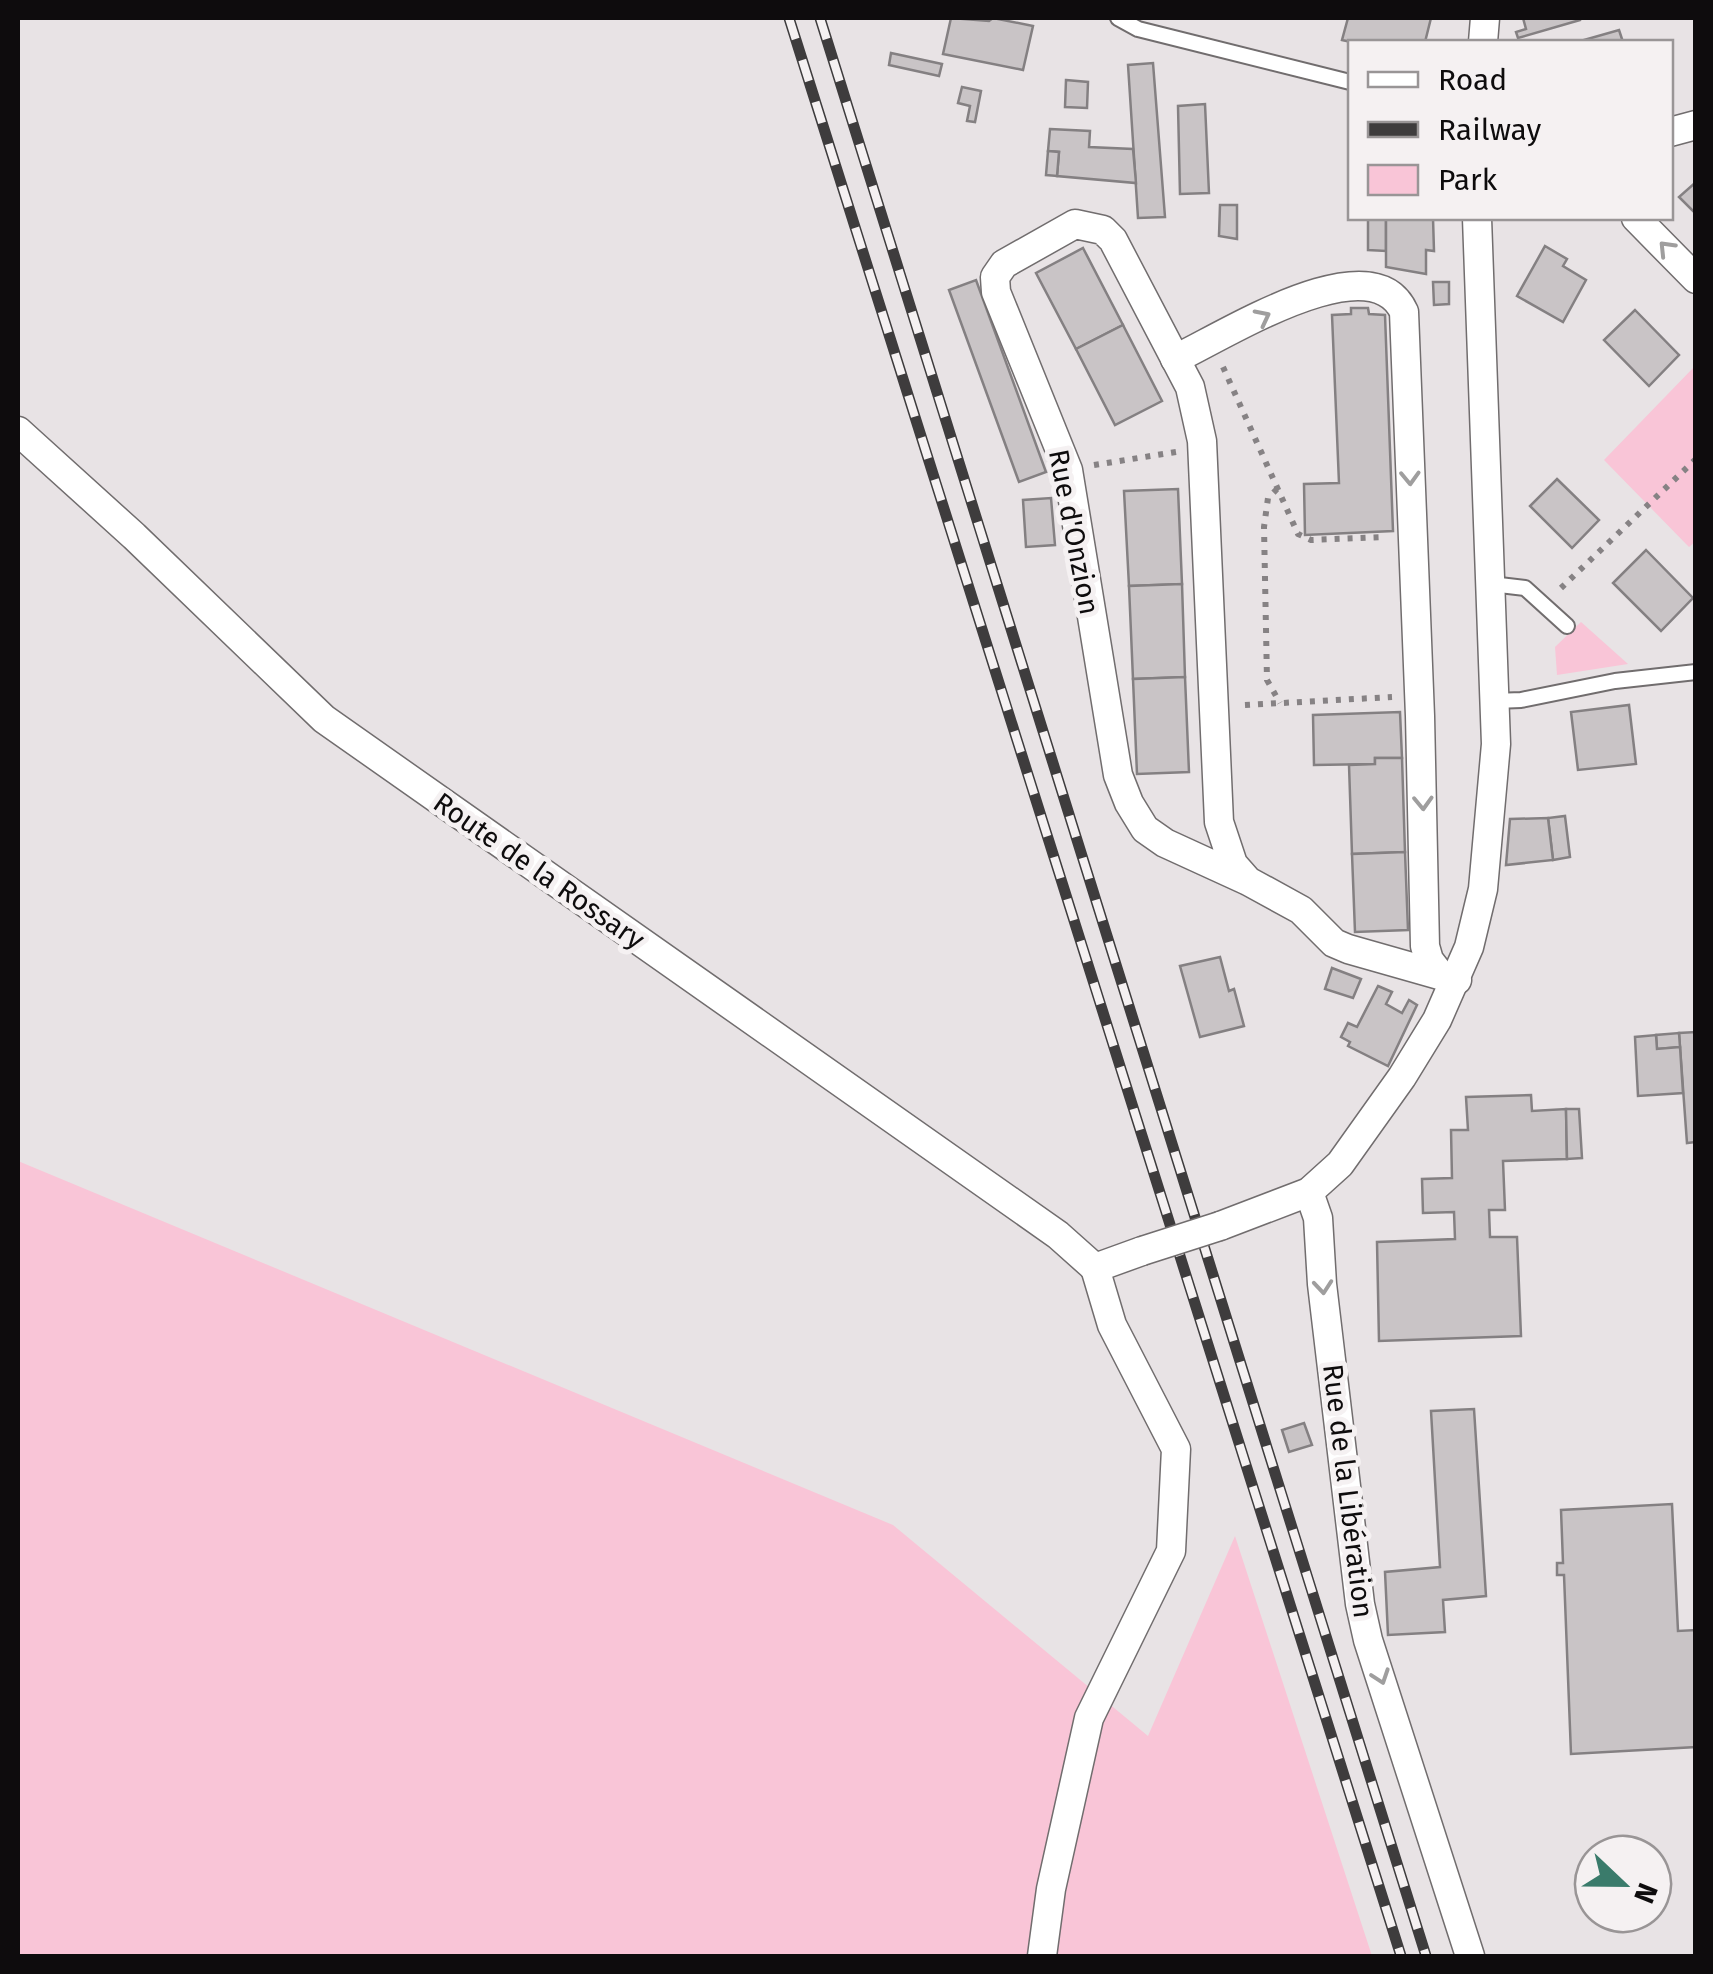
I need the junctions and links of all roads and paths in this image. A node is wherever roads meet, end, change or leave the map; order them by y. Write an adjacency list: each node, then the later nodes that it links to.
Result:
1 (1118, 18): 2 (lane)
2 (1348, 81)
3 (1477, 220): 14 (street)
4 (1638, 220): 5 (street, one-way to 4)
5 (1696, 279)
6 (1212, 343): 7 (street); 12 (path); 13 (street, one-way to 13)
7 (1175, 359): 9 (street, Rue d'Onzion); 11 (street, Rue d'Onzion)
8 (18, 430): 25 (street, Route de la Rossary)
9 (1202, 448): 11 (path); 21 (street, Rue d'Onzion)
10 (1696, 459): 15 (path)
11 (1068, 470): 22 (street, Rue d'Onzion)
12 (1278, 489): 13 (path); 20 (path)
13 (1412, 536): 18 (street)
14 (1491, 584): 15 (lane); 19 (street)
15 (1543, 605): 16 (lane)
16 (1567, 626)
17 (1696, 672): 19 (lane)
18 (1419, 695): 20 (path); 23 (street, one-way to 23)
19 (1495, 701): 23 (street)
20 (1280, 703): 21 (path)
21 (1214, 707): 22 (street, Rue d'Onzion)
22 (1248, 881): 23 (street, Rue d'Onzion)
23 (1448, 976): 24 (street)
24 (1308, 1192): 25 (street, bridge); 27 (street, Rue de la Libération, one-way to 27)
25 (1095, 1268): 26 (street)
26 (1042, 1956)
27 (1470, 1956)

